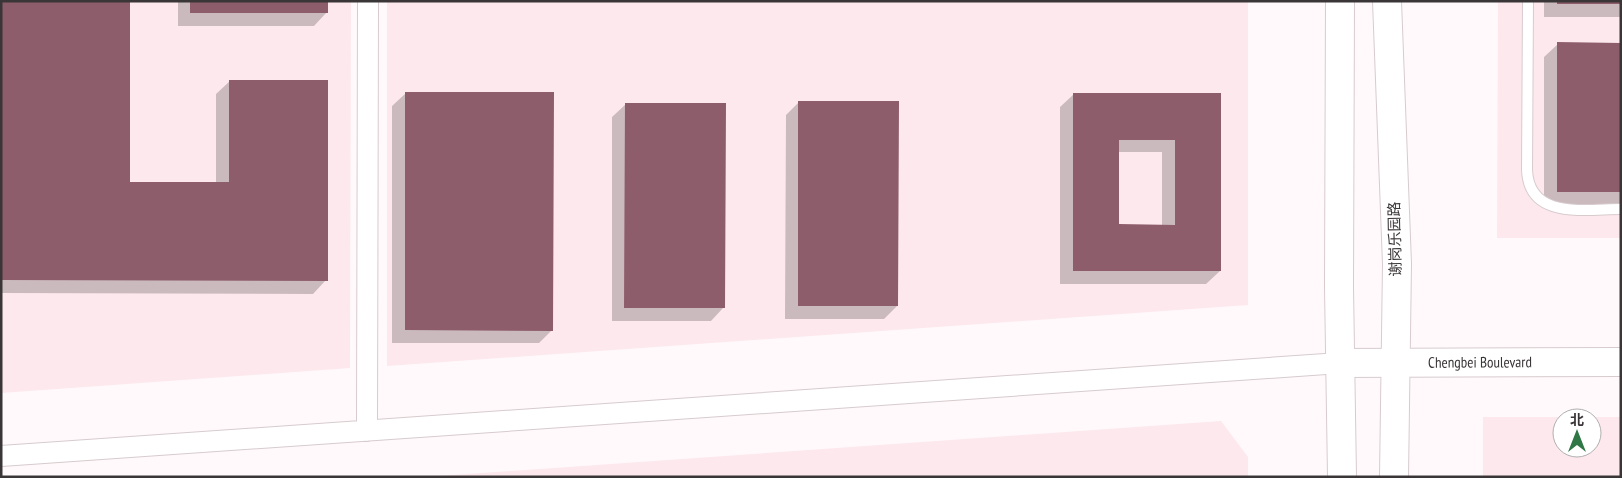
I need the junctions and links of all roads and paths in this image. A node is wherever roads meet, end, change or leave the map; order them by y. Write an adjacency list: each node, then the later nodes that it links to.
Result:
1 (368, 1): 9 (street)
2 (1340, 1): 7 (main road)
3 (1387, 1): 8 (main road, 谢岗乐园路)
4 (1528, 1): 5 (lane)
5 (1621, 209)
6 (1621, 362): 8 (main road, Chengbei Boulevard)
7 (1340, 363): 8 (main road, Chengbei Boulevard); 9 (street); 11 (main road)
8 (1394, 363): 12 (main road, 谢岗乐园路)
9 (368, 431): 10 (street)
10 (1, 456)
11 (1342, 477)
12 (1394, 477)

